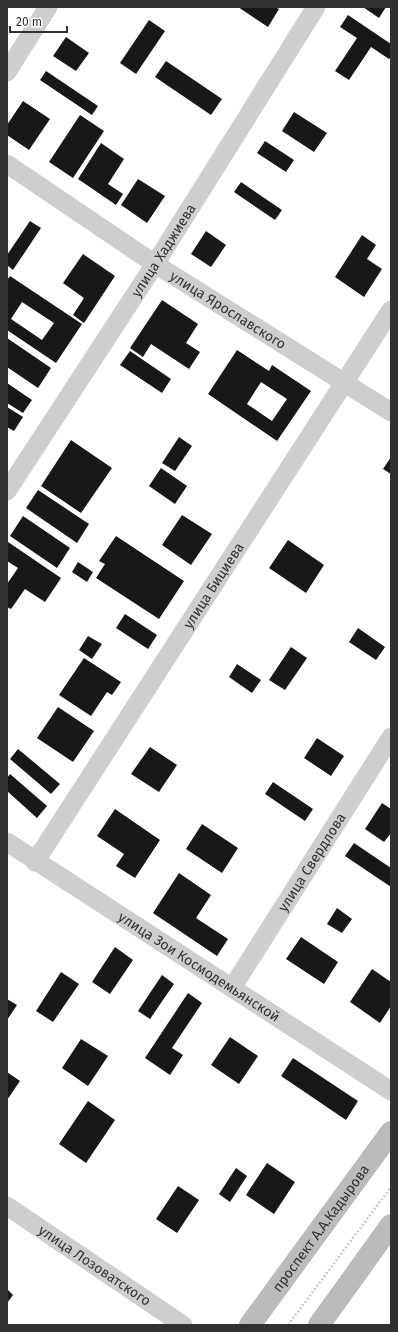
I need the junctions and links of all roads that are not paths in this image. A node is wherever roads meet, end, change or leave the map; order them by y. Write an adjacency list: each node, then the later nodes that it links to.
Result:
1 (48, 7): 3 (street)
2 (316, 7): 5 (street, улица Хаджиева)
3 (7, 72)
4 (7, 164): 5 (street, улица Ярославского)
5 (155, 264): 7 (street, улица Ярославского); 9 (street, улица Хаджиева)
6 (391, 310): 7 (street, улица Бициева)
7 (344, 382): 8 (street, улица Ярославского); 12 (street, улица Бициева)
8 (391, 412)
9 (7, 491)
10 (391, 737): 13 (street, улица Свердлова)
11 (7, 842): 12 (street, улица Зои Космодемьянской)
12 (35, 862): 13 (street, улица Зои Космодемьянской)
13 (232, 988): 14 (street, улица Зои Космодемьянской)
14 (391, 1091)
15 (391, 1132): 19 (street, проспект А.А.Кадырова)
16 (7, 1206): 18 (street, улица Лозоватского)
17 (391, 1225): 20 (street)
18 (183, 1325)
19 (250, 1325)
20 (320, 1325)

